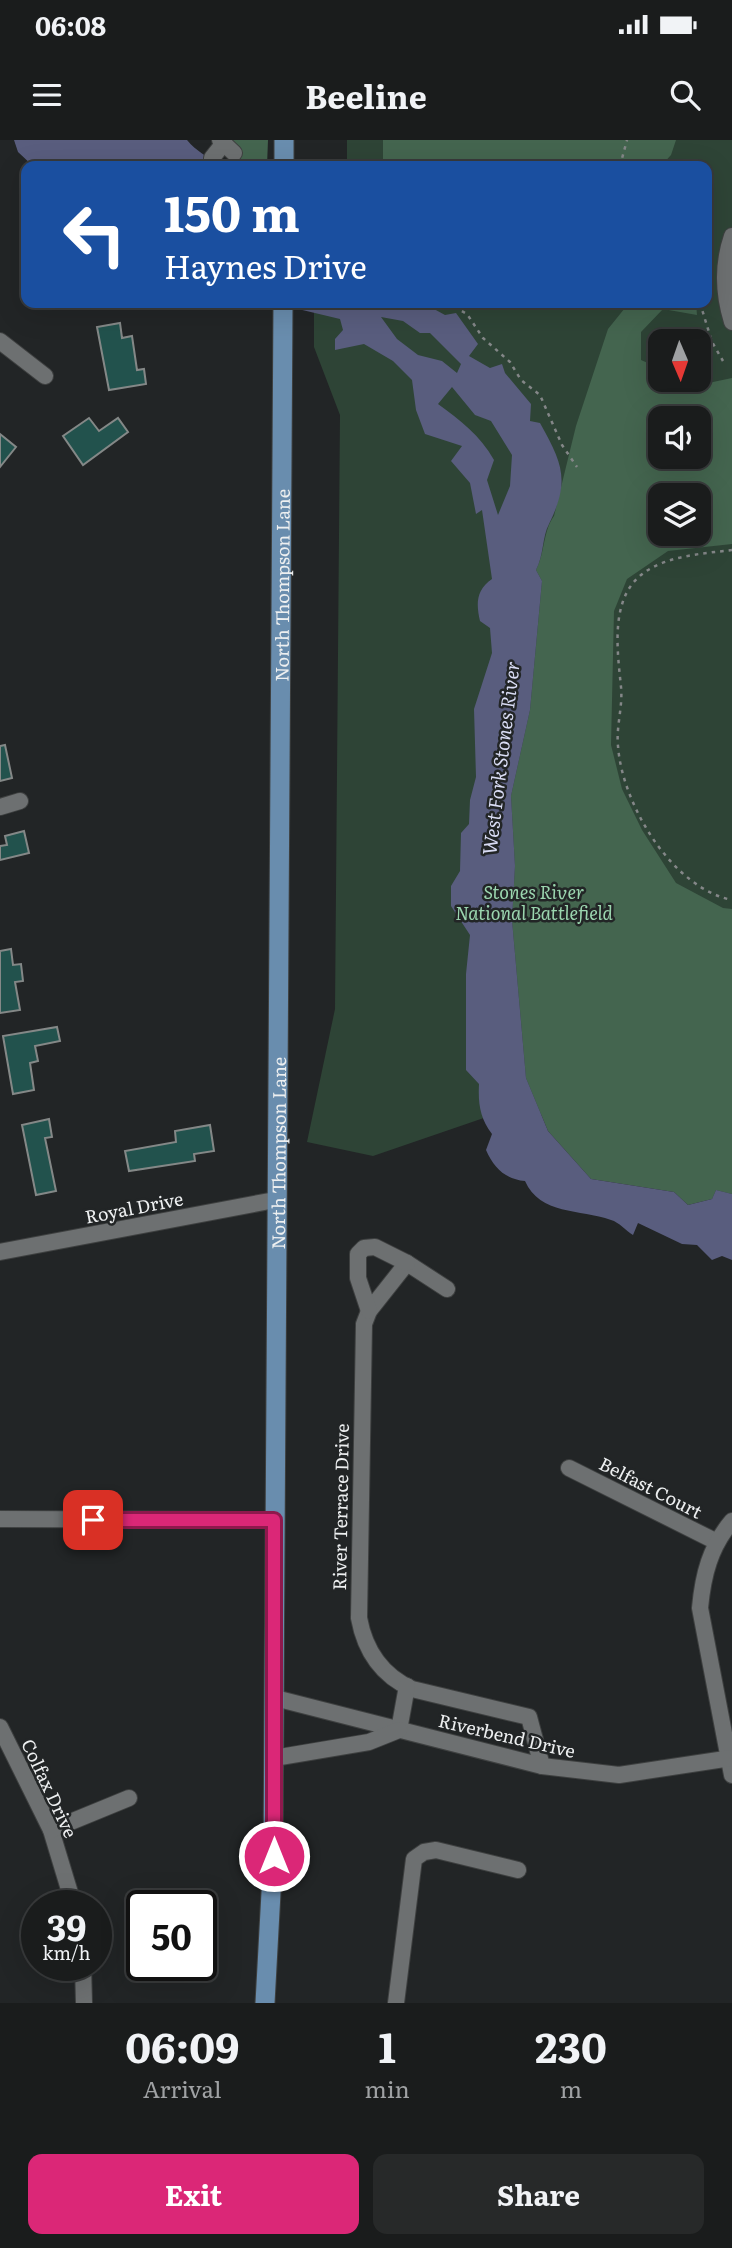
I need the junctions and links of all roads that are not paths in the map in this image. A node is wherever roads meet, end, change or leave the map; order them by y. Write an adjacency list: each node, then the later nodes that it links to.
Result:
1 (284, 140): 4 (main road)
2 (226, 146): 3 (street)
3 (212, 158)
4 (284, 161)
5 (732, 236): 7 (street)
6 (283, 308): 12 (main road, North Thompson Lane)
7 (732, 322)
8 (0, 341): 9 (street)
9 (45, 376)
10 (20, 801): 11 (street)
11 (0, 807)
12 (275, 1200): 13 (street, Royal Drive); 19 (main road, North Thompson Lane)
13 (0, 1252)
14 (407, 1263): 15 (street); 16 (street, River Terrace Drive); 16 (street)
15 (447, 1289)
16 (369, 1311): 22 (street, River Terrace Drive)
17 (569, 1468): 21 (street, Belfast Court)
18 (0, 1519): 19 (street)
19 (274, 1520): 23 (main road, North Thompson Lane)
20 (732, 1521): 21 (street)
21 (715, 1541): 27 (street)
22 (407, 1686): 25 (street); 28 (street, River Terrace Drive)
23 (275, 1698): 25 (street, Riverbend Drive); 26 (main road, North Thompson Lane)
24 (0, 1727): 30 (street, Colfax Drive)
25 (399, 1730): 26 (street); 28 (street, Riverbend Drive)
26 (274, 1758): 35 (main road, North Thompson Lane)
27 (730, 1764): 28 (street, Riverbend Drive)
28 (542, 1766)
29 (129, 1798): 30 (street)
30 (51, 1830): 32 (street, Colfax Drive)
31 (518, 1870): 36 (street)
32 (69, 1890)
33 (83, 1981): 34 (street)
34 (84, 2003)
35 (265, 2003)
36 (396, 2003)

